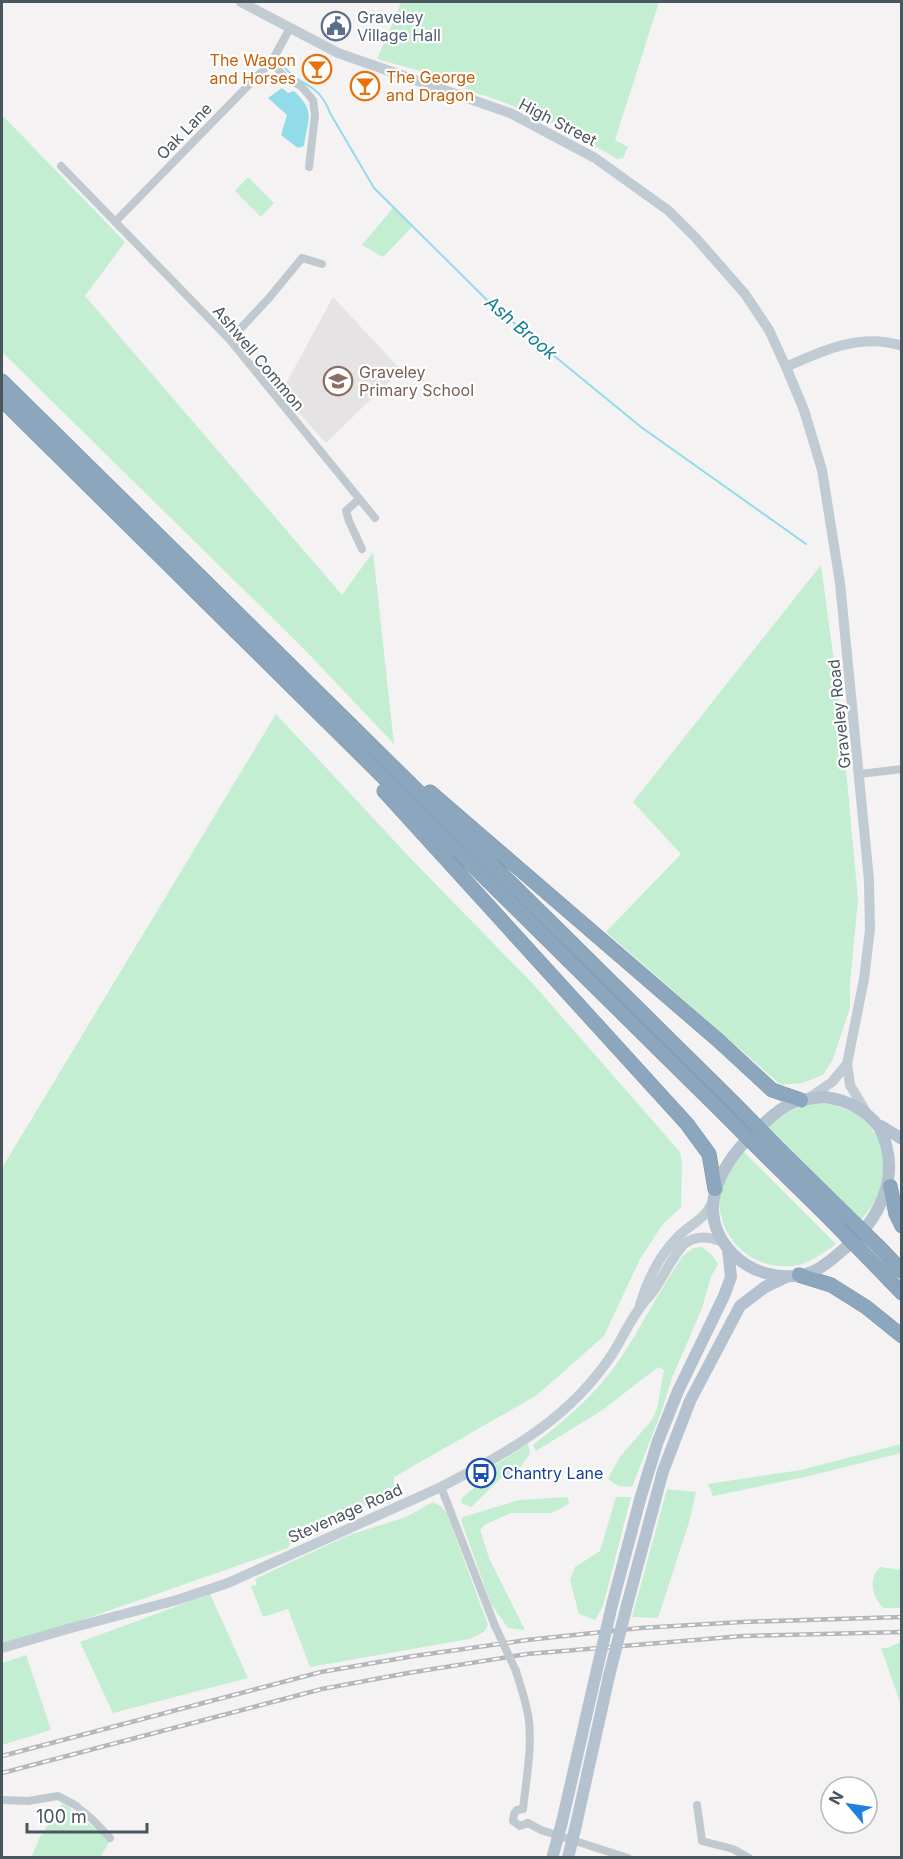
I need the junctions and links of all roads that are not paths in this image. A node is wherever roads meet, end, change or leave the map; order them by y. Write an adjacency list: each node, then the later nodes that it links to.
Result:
1 (247, 3): 2 (main road, High Street)
2 (290, 28): 3 (street, Oak Lane); 10 (main road, High Street)
3 (272, 61): 5 (street); 6 (street, Oak Lane)
4 (61, 166): 6 (street, Ashwell Common)
5 (309, 167)
6 (115, 222): 8 (street, Ashwell Common)
7 (322, 264): 8 (street)
8 (230, 340): 13 (street, Ashwell Common)
9 (902, 346): 10 (main road)
10 (786, 367): 19 (main road, Graveley Road)
11 (2, 381): 17 (highway)
12 (2, 400): 16 (highway)
13 (359, 499): 14 (street, Ashwell Common); 15 (street)
14 (375, 518)
15 (362, 549)
16 (340, 736): 22 (highway); 27 (highway)
17 (378, 752): 21 (highway); 22 (highway)
18 (902, 769): 19 (street)
19 (860, 774): 20 (main road, Graveley Road)
20 (847, 1064): 21 (main road); 23 (main road, Graveley Road)
21 (805, 1099): 23 (main road); 27 (main road)
22 (727, 1107): 28 (highway, bridge); 28 (highway, bridge)
23 (870, 1117): 24 (main road); 26 (main road)
24 (902, 1139)
25 (902, 1170): 26 (main road)
26 (891, 1184): 29 (highway); 32 (main road)
27 (713, 1196): 30 (main road); 34 (main road, Stevenage Road)
28 (834, 1213): 31 (highway, bridge); 33 (highway, bridge)
29 (902, 1226)
30 (726, 1245): 32 (main road); 34 (main road, Stevenage Road); 43 (main road, bridge)
31 (902, 1271)
32 (793, 1275): 35 (highway); 44 (main road, bridge)
33 (902, 1293)
34 (639, 1308): 36 (main road, Stevenage Road)
35 (902, 1336)
36 (441, 1487): 37 (main road, Stevenage Road); 40 (street, bridge)
37 (2, 1648)
38 (2, 1800): 42 (street)
39 (698, 1805): 46 (street)
40 (522, 1809): 41 (street); 41 (street)
41 (528, 1823): 45 (street)
42 (110, 1838)
43 (553, 1856)
44 (568, 1857)
45 (628, 1857)
46 (749, 1857)

